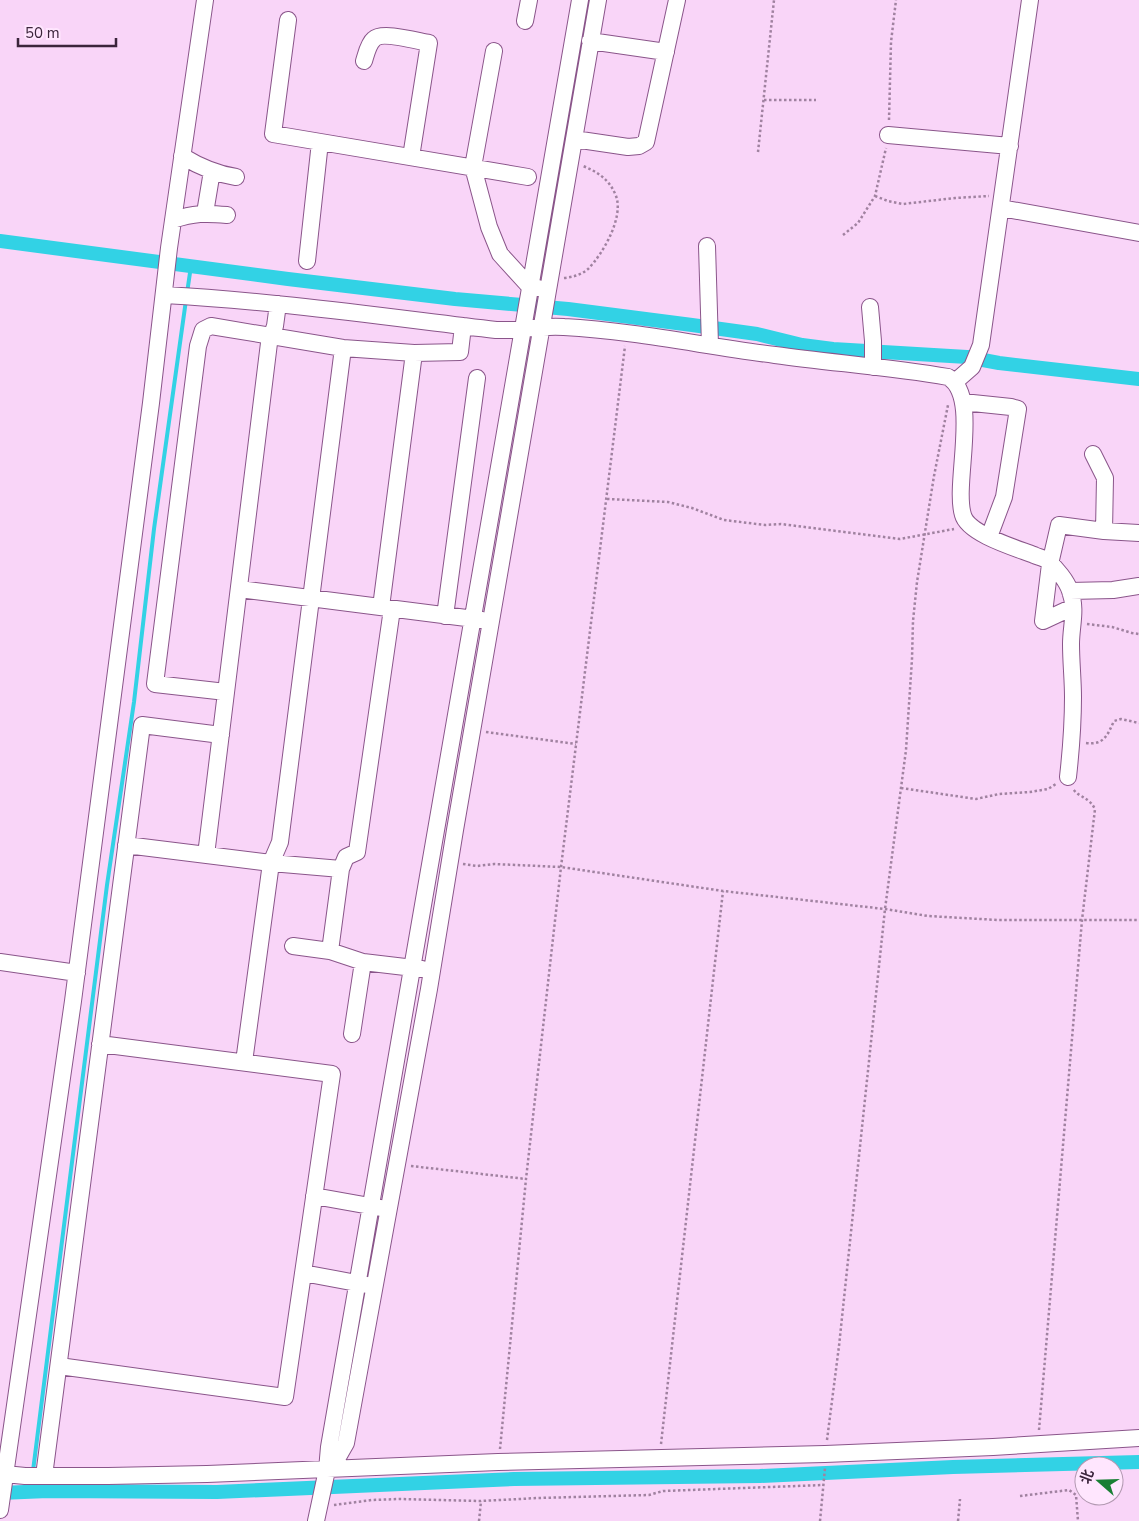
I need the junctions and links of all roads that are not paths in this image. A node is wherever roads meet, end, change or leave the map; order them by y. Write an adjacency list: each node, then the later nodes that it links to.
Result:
1 (205, 0): 17 (street)
2 (529, 0): 8 (street)
3 (580, 0): 31 (street)
4 (598, 0): 9 (street)
5 (677, 0): 11 (street)
6 (1030, 0): 16 (street)
7 (288, 20): 15 (street)
8 (526, 21)
9 (590, 41): 11 (street); 14 (street)
10 (494, 52): 19 (street)
11 (666, 52): 14 (street)
12 (364, 61): 18 (street)
13 (888, 135): 16 (street)
14 (574, 139): 30 (street)
15 (320, 142): 18 (street); 29 (street)
16 (1010, 146): 23 (street)
17 (182, 156): 20 (street); 26 (street)
18 (411, 157): 19 (street)
19 (473, 168): 22 (street); 31 (street)
20 (212, 171): 21 (street); 24 (street)
21 (236, 177)
22 (528, 177)
23 (1002, 202): 27 (street); 44 (street)
24 (205, 213): 25 (street); 26 (street)
25 (227, 215)
26 (173, 220): 32 (street)
27 (1139, 233)
28 (707, 246): 39 (street)
29 (307, 261)
30 (548, 288): 31 (street); 35 (street)
31 (529, 292): 37 (street)
32 (164, 295): 33 (street); 72 (street)
33 (278, 304): 36 (street); 38 (street)
34 (870, 307): 42 (street)
35 (542, 321): 37 (street); 39 (street); 58 (street)
36 (463, 326): 37 (street); 41 (street)
37 (522, 330): 57 (street)
38 (272, 335): 40 (street); 52 (street); 59 (street)
39 (709, 340): 42 (street)
40 (343, 348): 41 (street); 53 (street)
41 (414, 353): 54 (street)
42 (873, 363): 44 (street)
43 (477, 378): 56 (street)
44 (956, 381): 45 (street)
45 (962, 402): 49 (street); 49 (street)
46 (1093, 454): 47 (street)
47 (1104, 531): 48 (street); 50 (street)
48 (1139, 532)
49 (989, 536): 50 (street)
50 (1050, 564): 55 (street); 55 (street)
51 (1139, 586): 55 (street)
52 (239, 589): 53 (street); 59 (street)
53 (310, 598): 54 (street); 64 (street)
54 (386, 608): 56 (street); 65 (street)
55 (1073, 608): 61 (street)
56 (445, 616): 57 (street)
57 (473, 619): 58 (street); 70 (street)
58 (491, 622): 71 (street)
59 (226, 692): 60 (street)
60 (221, 735): 62 (street); 63 (street)
61 (1068, 777)
62 (126, 845): 63 (street); 74 (street)
63 (206, 855): 64 (street)
64 (271, 863): 65 (street); 75 (street)
65 (341, 869): 67 (street)
66 (293, 946): 67 (street)
67 (330, 950): 69 (street)
68 (0, 962): 72 (street)
69 (363, 962): 70 (street); 73 (street)
70 (412, 968): 71 (street); 77 (street)
71 (432, 971): 78 (street)
72 (76, 973): 86 (street)
73 (352, 1034)
74 (100, 1044): 75 (street); 82 (street)
75 (244, 1062): 76 (street)
76 (314, 1196): 77 (street); 79 (street)
77 (371, 1206): 78 (street); 80 (street)
78 (388, 1209): 81 (street)
79 (303, 1273): 80 (street); 82 (street)
80 (357, 1283): 81 (street); 84 (street)
81 (374, 1286): 84 (street)
82 (59, 1366): 85 (street)
83 (1139, 1438): 84 (street)
84 (327, 1470): 85 (street); 88 (street)
85 (36, 1476): 86 (street)
86 (5, 1478): 87 (street)
87 (0, 1509)
88 (318, 1514)

